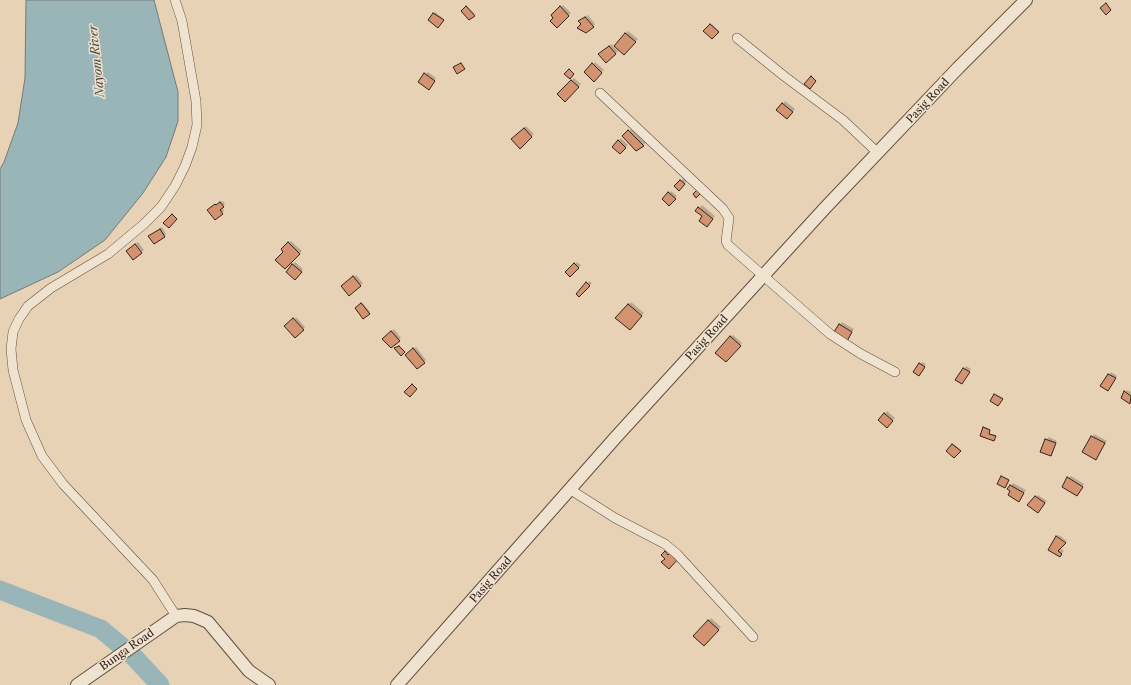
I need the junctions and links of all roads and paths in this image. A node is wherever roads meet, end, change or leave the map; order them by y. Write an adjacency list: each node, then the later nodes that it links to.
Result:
1 (175, 0): 9 (street)
2 (1026, 0): 5 (street, Pasig Road)
3 (738, 38): 5 (street)
4 (600, 92): 6 (street)
5 (878, 153): 6 (street, Pasig Road)
6 (763, 277): 7 (street); 8 (street, Pasig Road)
7 (895, 372)
8 (571, 490): 10 (street); 13 (street, Pasig Road)
9 (176, 616): 11 (street, Bunga Road); 12 (street)
10 (753, 637)
11 (77, 685)
12 (269, 685)
13 (397, 685)

